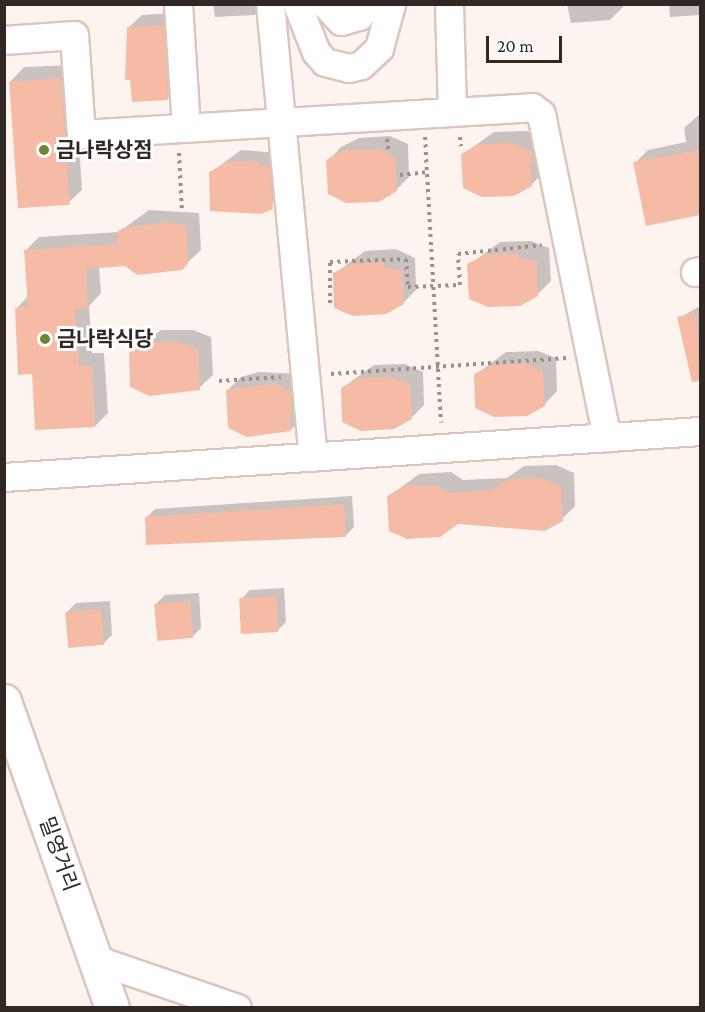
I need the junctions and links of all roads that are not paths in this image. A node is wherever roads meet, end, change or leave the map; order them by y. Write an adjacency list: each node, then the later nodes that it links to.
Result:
1 (178, 4): 11 (street)
2 (325, 4): 3 (street)
3 (365, 4)
4 (391, 4): 6 (street)
5 (449, 4): 9 (street)
6 (298, 5): 7 (street)
7 (270, 6): 10 (street)
8 (4, 40): 11 (street)
9 (452, 110): 10 (street); 13 (street)
10 (280, 122): 11 (street); 14 (street)
11 (182, 128)
12 (700, 431): 13 (street)
13 (607, 437): 14 (street)
14 (313, 457): 15 (street)
15 (4, 477)
16 (4, 701): 17 (main road, 밀영거리)
17 (97, 960): 18 (main road, 밀영거리); 19 (street)
18 (112, 1008)
19 (237, 1008)

